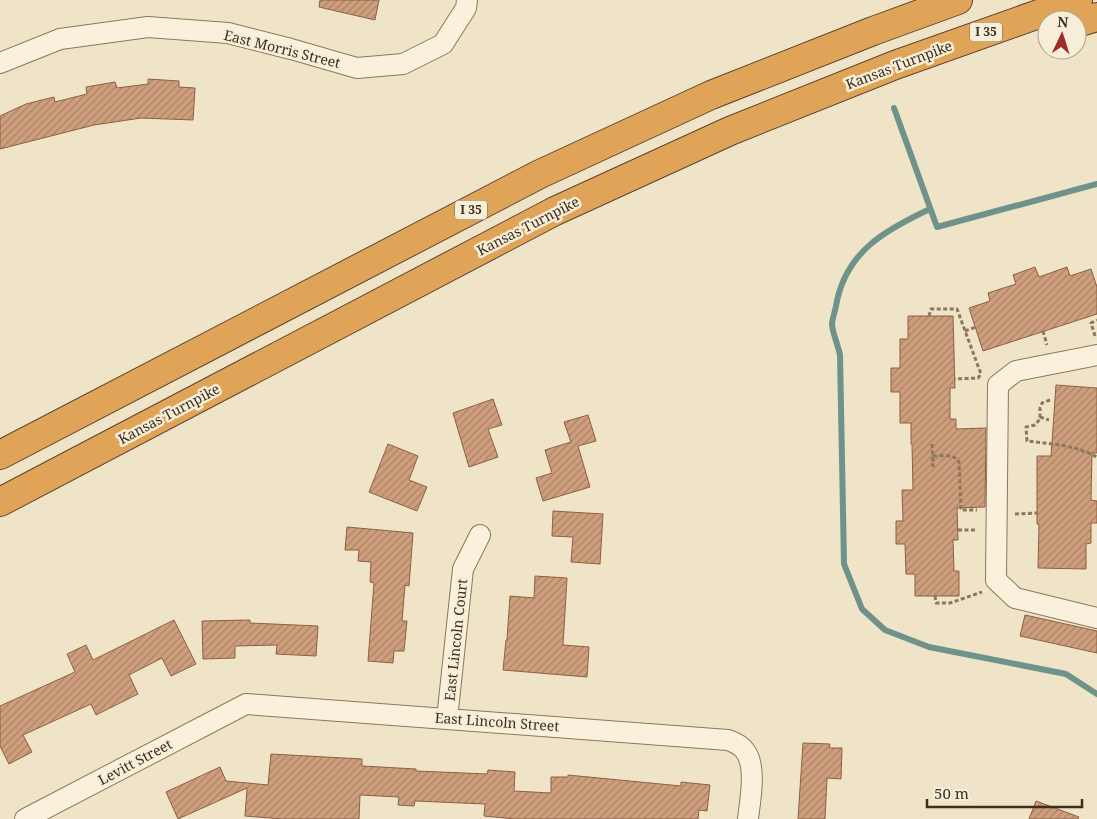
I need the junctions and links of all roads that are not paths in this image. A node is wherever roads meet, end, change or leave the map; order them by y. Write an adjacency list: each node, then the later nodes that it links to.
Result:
1 (467, 0): 5 (street, East Morris Street)
2 (958, 0): 8 (highway, I 35)
3 (1078, 0): 6 (highway, Kansas Turnpike / I 35)
4 (1037, 34): 6 (highway)
5 (0, 63)
6 (895, 65): 9 (highway, Kansas Turnpike / I 35)
7 (1097, 354): 11 (street)
8 (0, 455)
9 (0, 502)
10 (480, 535): 13 (street, East Lincoln Court)
11 (1097, 618)
12 (246, 704): 13 (street, East Lincoln Street); 14 (street, Levitt Street)
13 (447, 718): 15 (street, East Lincoln Street)
14 (25, 819)
15 (748, 819)

